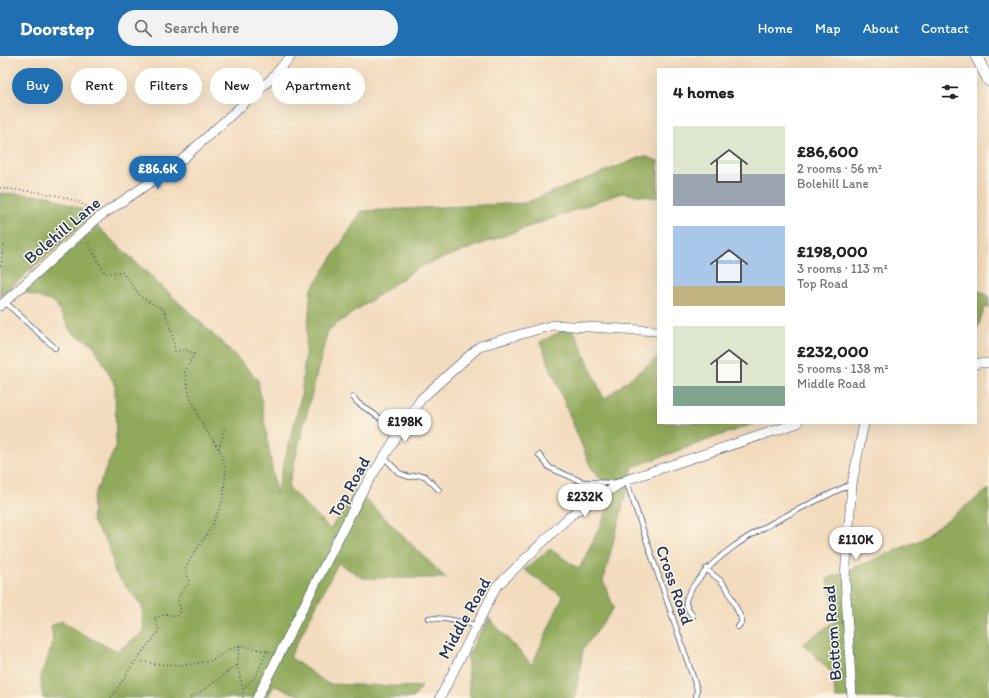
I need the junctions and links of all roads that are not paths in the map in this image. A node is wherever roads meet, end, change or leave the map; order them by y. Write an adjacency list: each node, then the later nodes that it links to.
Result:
1 (291, 56): 4 (street, Bolehill Lane)
2 (976, 56): 3 (street)
3 (989, 80)
4 (2, 304): 6 (lane)
5 (657, 331): 12 (street, Top Road)
6 (54, 348)
7 (989, 363): 8 (street)
8 (977, 364)
9 (353, 397): 12 (lane)
10 (795, 424): 15 (street, Middle Road)
11 (864, 424): 16 (street, Bottom Road)
12 (400, 432): 14 (street, Top Road)
13 (539, 455): 15 (lane)
14 (384, 457): 17 (lane); 23 (street, Top Road)
15 (626, 480): 21 (street, Middle Road); 25 (lane, Cross Road)
16 (852, 484): 18 (lane); 26 (street, Bottom Road)
17 (439, 490)
18 (706, 570): 19 (lane); 22 (lane)
19 (693, 616)
20 (429, 618): 21 (lane)
21 (476, 625): 24 (street, Middle Road)
22 (738, 628)
23 (257, 698)
24 (440, 698)
25 (696, 698)
26 (852, 698)

